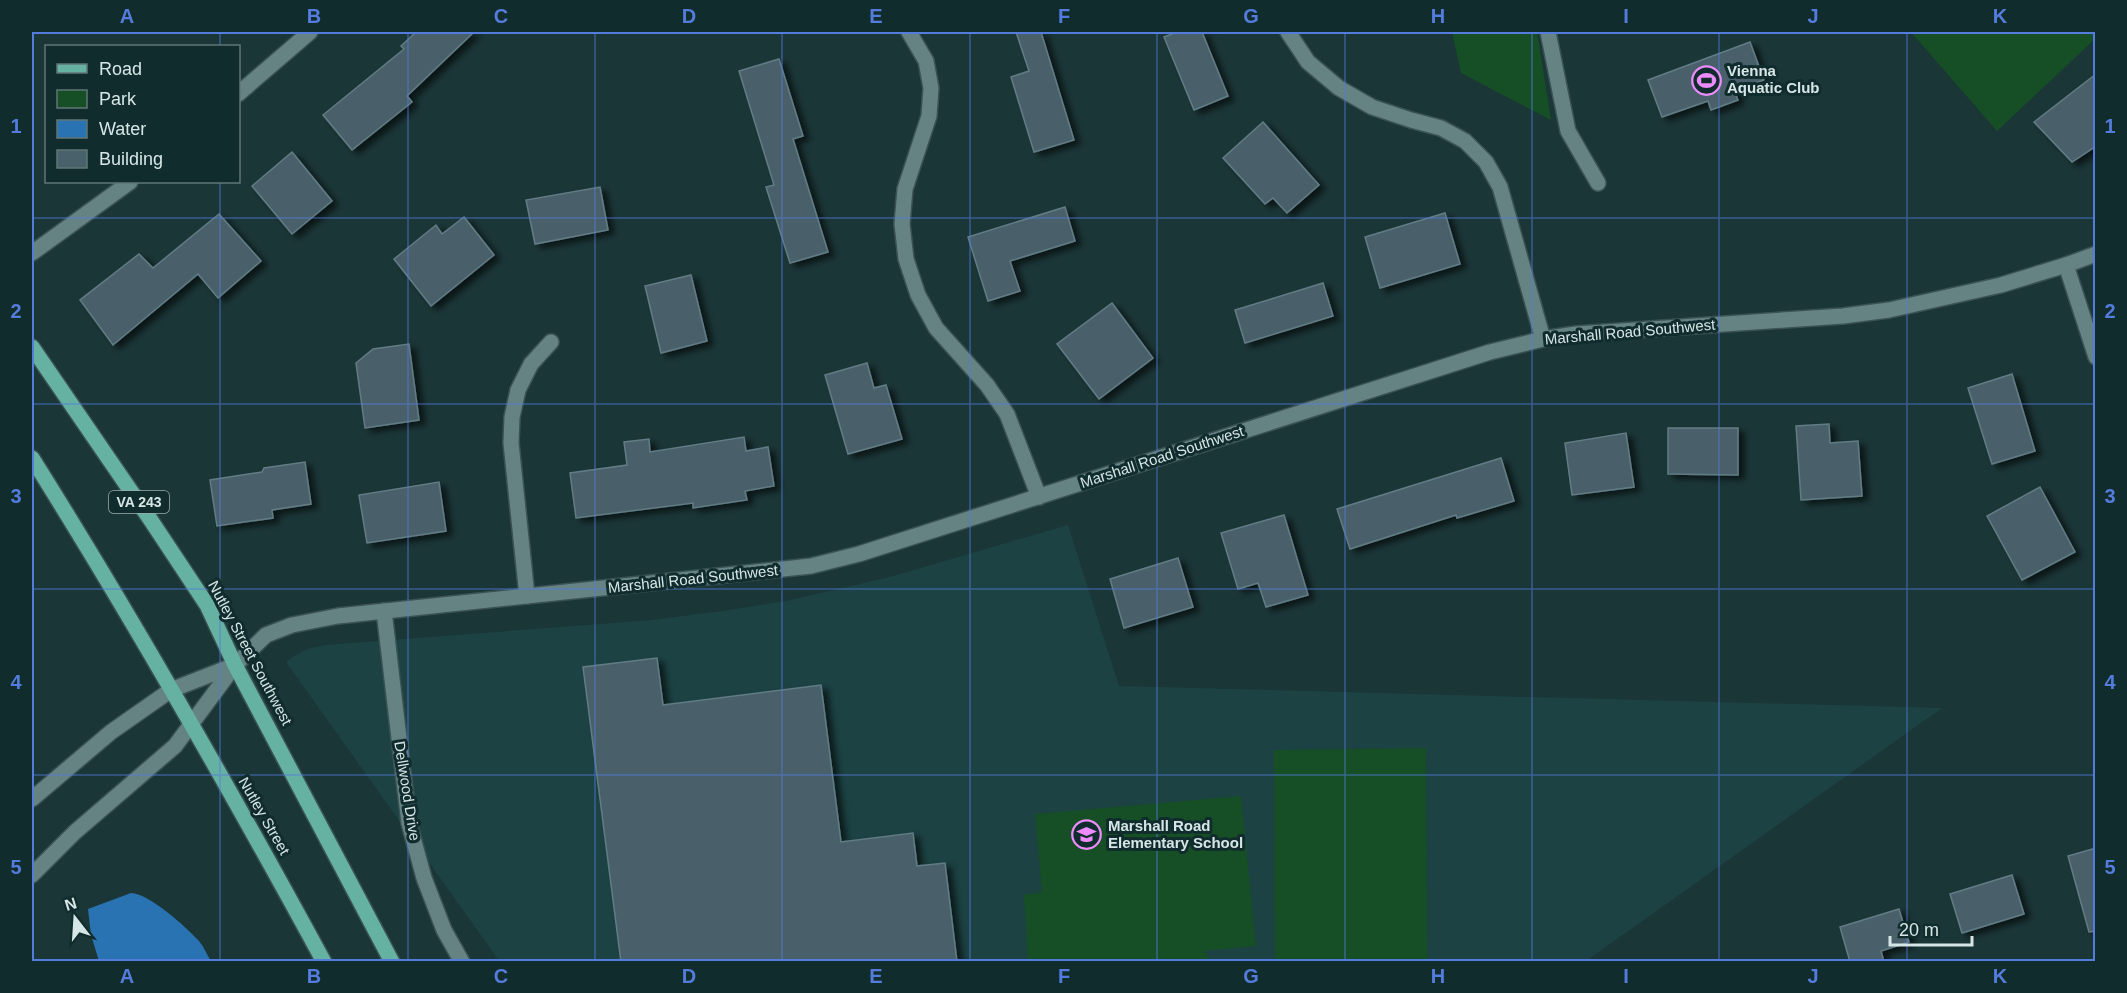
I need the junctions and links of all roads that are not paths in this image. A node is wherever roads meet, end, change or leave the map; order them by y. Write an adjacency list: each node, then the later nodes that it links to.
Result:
1 (310, 32): 5 (street)
2 (909, 32): 16 (street)
3 (1288, 32): 11 (street)
4 (1548, 32): 7 (street)
5 (240, 92)
6 (129, 183): 8 (street)
7 (1598, 183)
8 (32, 253)
9 (2096, 254): 10 (street, Marshall Road Southwest)
10 (2066, 266): 11 (street, Marshall Road Southwest); 14 (street)
11 (1543, 339): 16 (street, Marshall Road Southwest)
12 (550, 342): 17 (street)
13 (32, 347): 19 (main road, Nutley Street Southwest / VA 243)
14 (2096, 357)
15 (32, 458): 20 (main road)
16 (1039, 497): 17 (street, Marshall Road Southwest)
17 (527, 596): 18 (street, Marshall Road Southwest)
18 (384, 611): 19 (street, Marshall Road Southwest); 26 (street, Dellwood Drive)
19 (235, 665): 20 (street); 21 (street); 25 (main road, Nutley Street Southwest / VA 243)
20 (171, 690): 21 (main road, Nutley Street); 22 (street)
21 (192, 726): 23 (street); 24 (main road, Nutley Street)
22 (32, 799)
23 (32, 874)
24 (324, 962)
25 (392, 962)
26 (462, 962)

